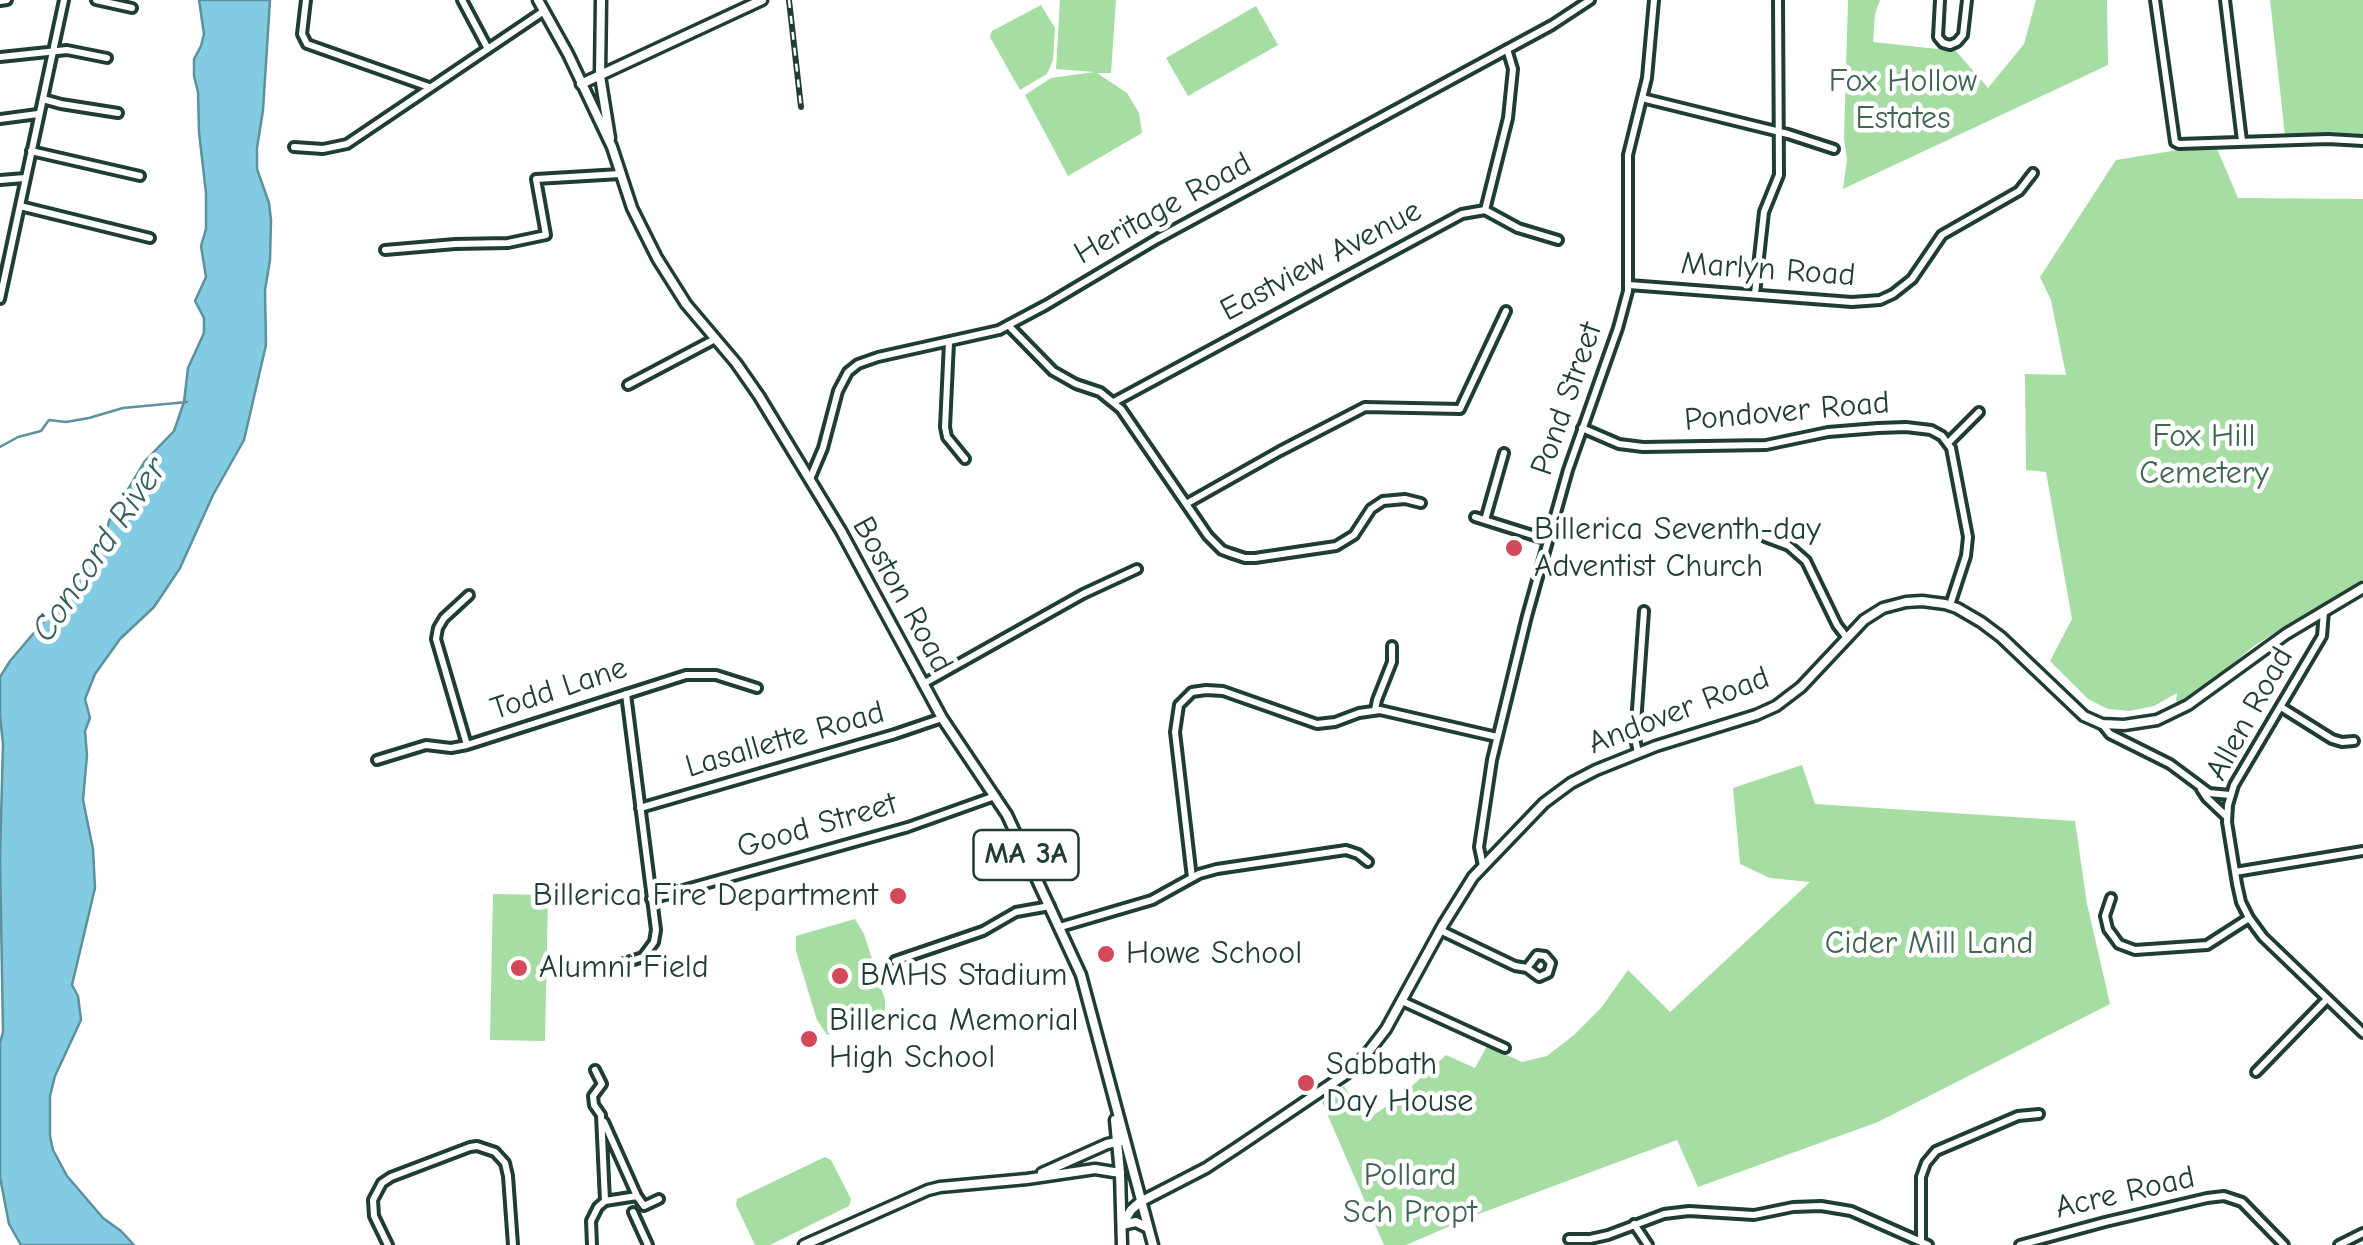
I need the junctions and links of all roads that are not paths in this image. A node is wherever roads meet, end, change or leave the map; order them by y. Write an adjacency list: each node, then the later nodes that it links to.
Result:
1 (64, 0): 19 (street)
2 (96, 0): 15 (street)
3 (306, 0): 26 (street)
4 (462, 0): 17 (street)
5 (538, 0): 16 (main road, Boston Road / MA 3A)
6 (601, 0): 20 (main road)
7 (762, 0): 23 (main road)
8 (1590, 0): 18 (street, Heritage Road)
9 (1654, 0): 28 (street, Pond Street)
10 (1778, 0): 32 (street)
11 (1940, 0): 12 (street)
12 (1967, 0)
13 (2156, 0): 33 (street)
14 (2225, 0): 33 (street)
15 (132, 8)
16 (544, 11): 17 (street); 25 (main road, Boston Road / MA 3A)
17 (488, 49): 26 (street)
18 (1508, 49): 45 (street); 55 (street, Heritage Road)
19 (53, 50): 21 (street); 22 (street); 27 (street)
20 (600, 56): 23 (main road); 24 (main road)
21 (0, 57)
22 (108, 58)
23 (620, 66): 24 (main road)
24 (600, 76): 25 (main road); 35 (main road)
25 (580, 84): 35 (main road, Boston Road / MA 3A)
26 (430, 88): 36 (street)
27 (43, 98): 29 (street); 30 (street)
28 (1642, 98): 32 (street); 51 (street, Pond Street)
29 (118, 113)
30 (39, 114): 31 (street); 38 (street)
31 (0, 119)
32 (1779, 132): 37 (street); 52 (street)
33 (2242, 141): 34 (street)
34 (2363, 141)
35 (612, 147): 40 (main road, Boston Road / MA 3A)
36 (294, 148)
37 (1834, 149)
38 (31, 151): 41 (street); 42 (street)
39 (2032, 173): 52 (street, Marlyn Road)
40 (620, 174): 50 (street); 56 (main road, Boston Road / MA 3A)
41 (140, 176)
42 (26, 178): 43 (street); 44 (street)
43 (0, 180)
44 (20, 206): 46 (street); 48 (street)
45 (1485, 210): 47 (street); 59 (street, Eastview Avenue)
46 (150, 238)
47 (1558, 240)
48 (12, 241): 49 (street); 53 (street)
49 (0, 242)
50 (384, 250)
51 (1628, 285): 52 (street, Marlyn Road); 61 (street, Pond Street)
52 (1754, 294)
53 (0, 299)
54 (1506, 311): 67 (street)
55 (1008, 325): 57 (street, Heritage Road); 59 (street)
56 (715, 339): 58 (street); 65 (main road, Boston Road / MA 3A)
57 (949, 342): 64 (street); 65 (street, Heritage Road)
58 (628, 385)
59 (1114, 402): 67 (street)
60 (1980, 412): 62 (street)
61 (1582, 428): 62 (street, Pondover Road); 71 (street, Pond Street)
62 (1948, 443): 75 (street)
63 (1504, 453): 69 (street)
64 (965, 459)
65 (810, 479): 80 (main road, Boston Road / MA 3A)
66 (1422, 503): 67 (street)
67 (1186, 504)
68 (1475, 517): 69 (street)
69 (1485, 520): 71 (street)
70 (1765, 536): 78 (street)
71 (1548, 540): 87 (street, Pond Street)
72 (1137, 569): 80 (street)
73 (2363, 588): 76 (main road)
74 (468, 595): 89 (street)
75 (1950, 606): 78 (main road, Andover Road); 86 (main road, Andover Road)
76 (2324, 610): 83 (street, Allen Road); 86 (main road)
77 (1644, 611): 90 (street)
78 (1846, 638): 90 (main road, Andover Road)
79 (1392, 646): 84 (street)
80 (922, 684): 85 (main road, Boston Road / MA 3A)
81 (757, 688): 82 (street, Todd Lane)
82 (626, 694): 89 (street, Todd Lane); 95 (street)
83 (2281, 707): 88 (street); 93 (street, Allen Road)
84 (1376, 710): 87 (street); 101 (street)
85 (942, 718): 94 (main road, Boston Road / MA 3A); 95 (street, Lasallette Road)
86 (2102, 724): 92 (street)
87 (1498, 737): 99 (street, Pond Street)
88 (2354, 742)
89 (467, 745): 91 (street, Todd Lane)
90 (1638, 753): 99 (main road, Andover Road)
91 (377, 760)
92 (2200, 788): 93 (street); 96 (street)
93 (2230, 795): 96 (street, Allen Road)
94 (996, 796): 103 (street, Good Street); 104 (main road, Boston Road / MA 3A)
95 (640, 808): 103 (street)
96 (2227, 817): 100 (street, Allen Road)
97 (2363, 851): 100 (street)
98 (1368, 862): 101 (street)
99 (1484, 866): 107 (main road, Andover Road)
100 (2235, 872): 105 (street, Allen Road)
101 (1192, 878): 106 (street)
102 (2110, 898): 105 (street)
103 (652, 899): 109 (street)
104 (1050, 906): 106 (main road, Boston Road / MA 3A); 108 (street)
105 (2249, 918): 111 (street, Allen Road)
106 (1060, 926): 119 (main road, Boston Road / MA 3A)
107 (1440, 930): 110 (street); 112 (main road, Andover Road)
108 (895, 961)
109 (618, 965)
110 (1527, 968)
111 (2327, 1000): 113 (street, Allen Road); 116 (street)
112 (1402, 1001): 114 (street); 127 (main road, Andover Road)
113 (2363, 1033)
114 (1505, 1048)
115 (595, 1070): 118 (street)
116 (2256, 1072)
117 (2039, 1114): 135 (street)
118 (601, 1115): 120 (street); 121 (street)
119 (1121, 1141): 122 (main road, MA 3A); 123 (main road); 127 (main road, Boston Road / MA 3A)
120 (619, 1156): 121 (street); 124 (street)
121 (603, 1159): 126 (street)
122 (1120, 1173): 123 (main road); 130 (main road, MA 3A)
123 (1027, 1178): 140 (main road)
124 (637, 1196): 125 (street); 126 (street)
125 (659, 1200)
126 (605, 1202): 138 (street)
127 (1140, 1202): 130 (main road); 131 (main road, Boston Road / MA 3A)
128 (633, 1212): 139 (street)
129 (1634, 1224): 133 (street); 134 (street); 143 (street)
130 (1122, 1226): 131 (main road); 141 (main road, MA 3A)
131 (1148, 1228): 142 (main road, Boston Road / MA 3A)
132 (2363, 1233): 147 (street)
133 (1904, 1234): 135 (street); 144 (street)
134 (1569, 1239)
135 (1924, 1243)
136 (388, 1245): 137 (street)
137 (513, 1245)
138 (592, 1245)
139 (648, 1245)
140 (804, 1245)
141 (1122, 1245)
142 (1154, 1245)
143 (1648, 1245)
144 (1898, 1245)
145 (2020, 1245): 146 (street, Acre Road)
146 (2284, 1245)
147 (2339, 1245)

